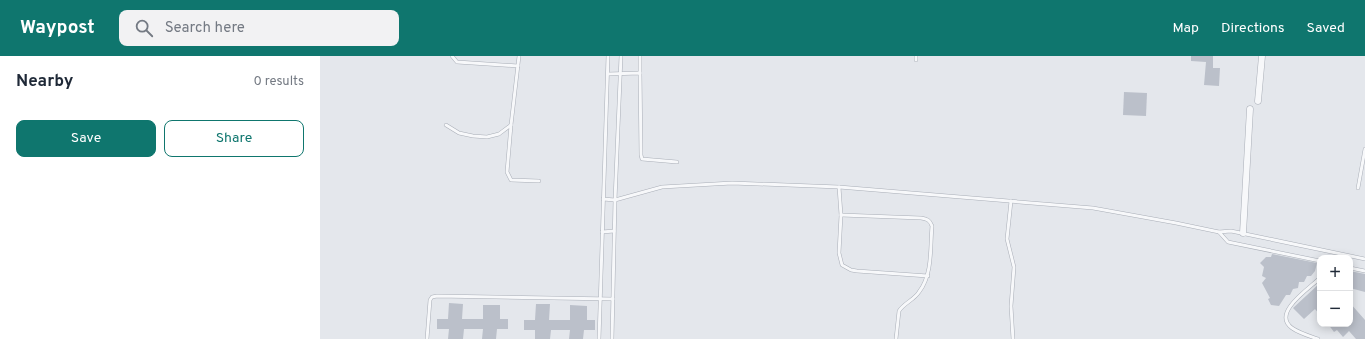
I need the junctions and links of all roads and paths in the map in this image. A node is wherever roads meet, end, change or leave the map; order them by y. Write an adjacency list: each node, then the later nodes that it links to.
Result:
1 (452, 56): 7 (lane)
2 (519, 56): 7 (lane)
3 (608, 56): 9 (lane)
4 (621, 56): 10 (lane)
5 (640, 56): 8 (lane)
6 (1262, 56): 11 (street)
7 (518, 66): 14 (lane)
8 (640, 73): 10 (lane); 16 (lane)
9 (608, 74): 10 (lane); 21 (lane)
10 (621, 74): 22 (lane)
11 (1258, 101)
12 (1250, 109): 28 (street)
13 (446, 125): 14 (lane)
14 (511, 125): 18 (lane)
15 (1365, 149): 17 (lane)
16 (677, 162)
17 (1364, 166): 20 (lane)
18 (539, 181)
19 (839, 187): 22 (lane); 23 (lane); 24 (lane)
20 (1358, 188)
21 (603, 199): 22 (lane); 26 (lane)
22 (615, 200): 25 (lane)
23 (1011, 201): 27 (lane); 42 (lane)
24 (841, 215): 34 (lane); 34 (lane)
25 (614, 231): 26 (lane); 37 (lane)
26 (602, 232): 36 (lane)
27 (1219, 232): 28 (lane); 31 (lane)
28 (1243, 233): 29 (lane)
29 (1340, 254): 30 (lane)
30 (1365, 259)
31 (1317, 260)
32 (1353, 269): 33 (lane)
33 (1365, 271)
34 (928, 276): 41 (lane)
35 (1317, 281): 43 (lane)
36 (600, 299): 37 (lane); 38 (lane); 39 (lane)
37 (613, 299): 40 (lane)
38 (427, 339)
39 (598, 339)
40 (612, 339)
41 (896, 339)
42 (1013, 339)
43 (1318, 339)

